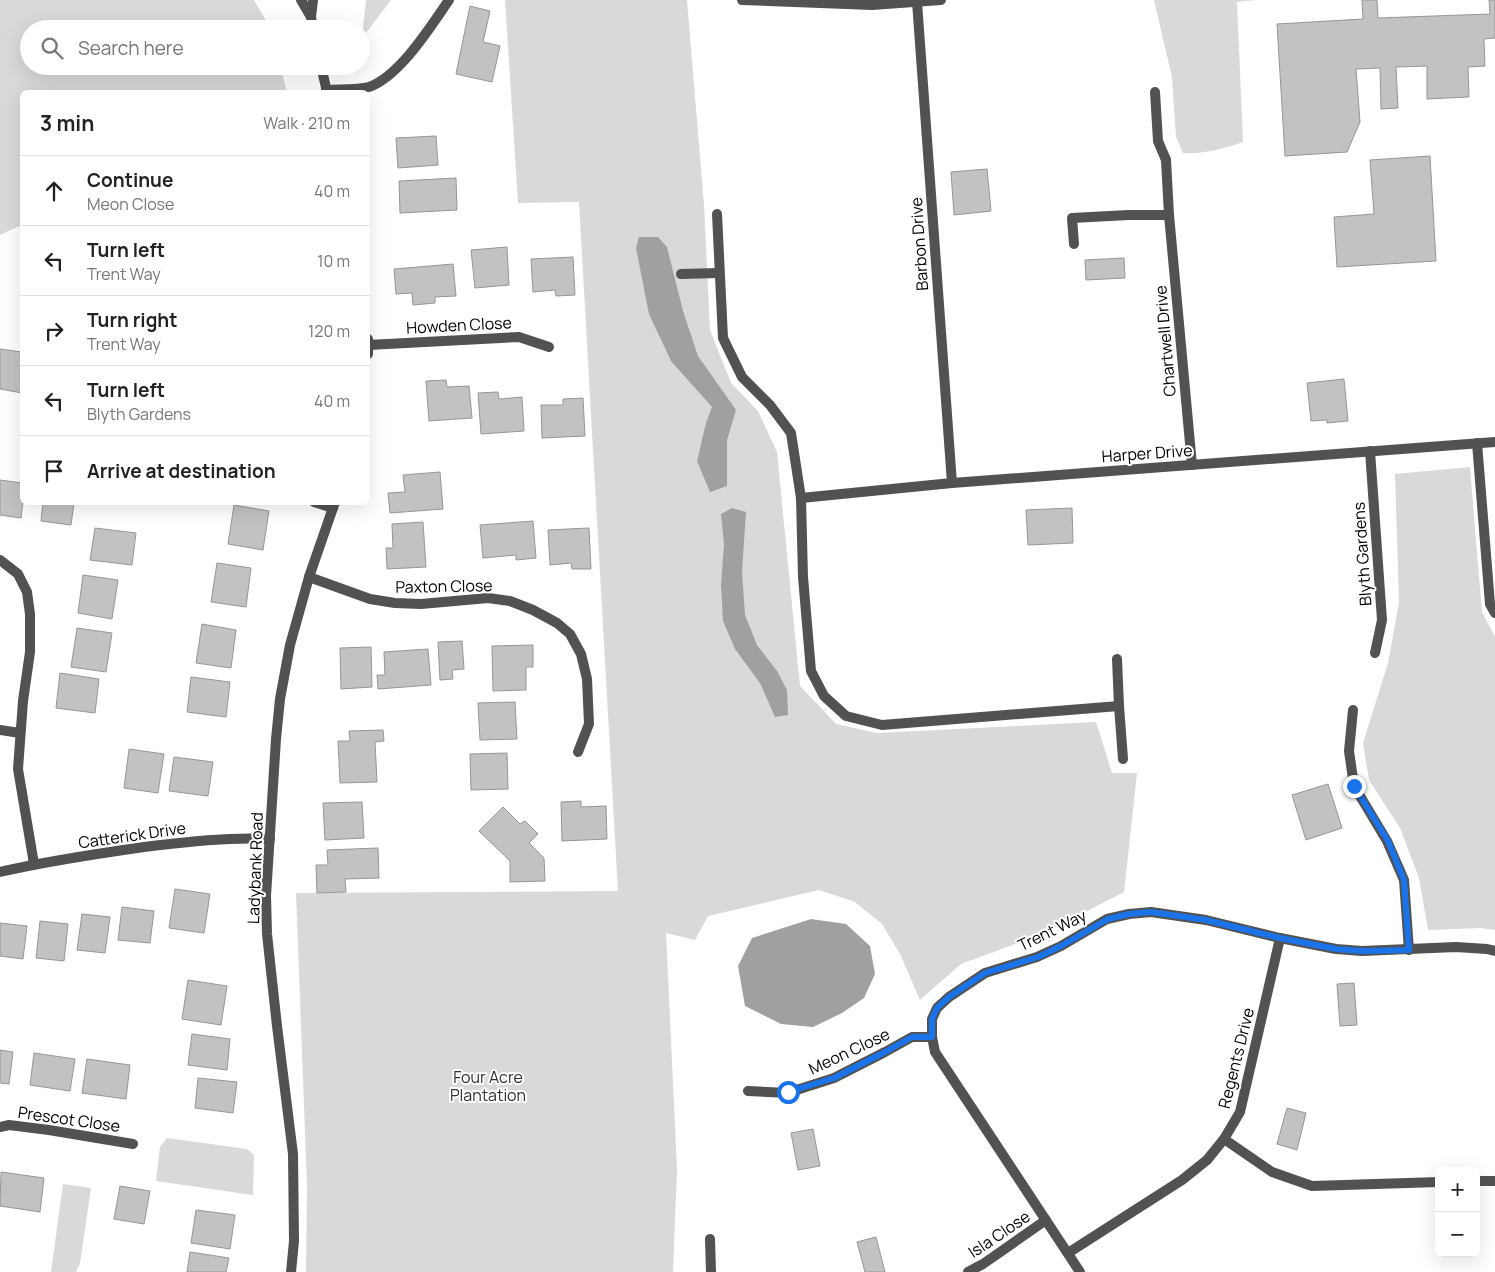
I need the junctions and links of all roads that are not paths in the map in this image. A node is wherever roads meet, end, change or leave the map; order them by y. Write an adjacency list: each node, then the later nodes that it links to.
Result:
1 (302, 0): 7 (street)
2 (313, 0): 7 (street)
3 (449, 0): 11 (street)
4 (742, 0): 6 (street)
5 (941, 0): 6 (street)
6 (917, 2): 24 (street, Barbon Drive)
7 (311, 17): 8 (street)
8 (312, 20)
9 (323, 75): 10 (street)
10 (326, 90)
11 (336, 90)
12 (1155, 92): 14 (street, Chartwell Drive)
13 (717, 214): 16 (street)
14 (1168, 215): 15 (street); 23 (street, Chartwell Drive)
15 (1074, 244)
16 (719, 273): 17 (street); 25 (street)
17 (681, 274)
18 (370, 345): 19 (street, Howden Close)
19 (549, 347)
20 (1495, 442): 21 (street, Harper Drive)
21 (1477, 443): 22 (street, Harper Drive); 29 (street)
22 (1370, 451): 23 (street, Harper Drive); 30 (street, Blyth Gardens)
23 (1192, 464): 24 (street, Harper Drive)
24 (952, 483): 25 (street, Harper Drive)
25 (801, 498): 32 (street)
26 (334, 505): 28 (street, Ladybank Road)
27 (0, 560): 35 (street)
28 (309, 577): 36 (street, Paxton Close); 38 (street, Ladybank Road)
29 (1495, 613)
30 (1374, 653)
31 (1117, 659): 32 (street)
32 (1119, 706): 37 (street)
33 (1353, 710): 42 (street)
34 (0, 730): 35 (street)
35 (20, 733): 39 (street)
36 (578, 752)
37 (1123, 760)
38 (270, 838): 39 (street, Catterick Drive); 55 (street, Ladybank Road)
39 (34, 864): 40 (street, Catterick Drive)
40 (0, 872)
41 (1280, 938): 42 (street, Trent Way); 44 (street, Trent Way); 47 (street, Regents Drive)
42 (1409, 950): 43 (street, Trent Way)
43 (1495, 951)
44 (932, 1037): 45 (street, Meon Close); 52 (street, Trent Way)
45 (748, 1091)
46 (0, 1127): 48 (street, Prescot Close)
47 (1224, 1140): 51 (street); 54 (street, Regents Drive)
48 (133, 1144)
49 (1480, 1181): 50 (street)
50 (1495, 1181)
51 (1435, 1182)
52 (1046, 1220): 54 (street, Trent Way); 57 (street, Isla Close)
53 (710, 1239): 56 (street)
54 (1068, 1253): 58 (street, Trent Way)
55 (291, 1272)
56 (711, 1272)
57 (968, 1272)
58 (1080, 1272)

